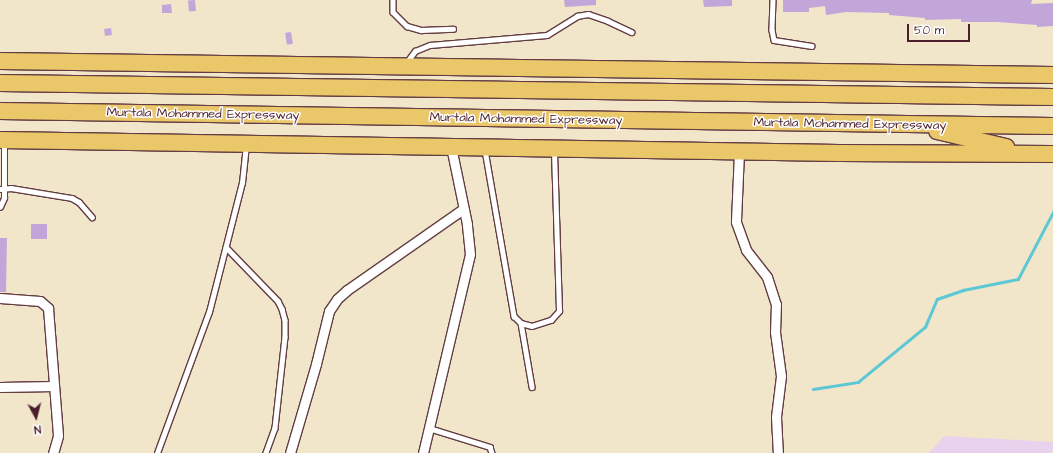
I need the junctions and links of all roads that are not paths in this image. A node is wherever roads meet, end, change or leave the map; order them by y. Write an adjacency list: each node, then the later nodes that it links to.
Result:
1 (393, 0): 3 (lane)
2 (774, 0): 5 (lane)
3 (453, 29)
4 (632, 32): 7 (lane)
5 (812, 46)
6 (0, 61): 7 (highway)
7 (404, 66): 8 (highway)
8 (1048, 75): 10 (highway)
9 (0, 82): 10 (highway)
10 (896, 95): 11 (highway)
11 (1053, 97)
12 (0, 111): 13 (highway, Murtala Mohammed Expressway)
13 (906, 124): 14 (highway, Murtala Mohammed Expressway); 21 (highway)
14 (1053, 126)
15 (2, 140): 16 (highway); 23 (lane)
16 (246, 144): 17 (highway); 27 (lane)
17 (451, 147): 18 (highway); 25 (street)
18 (485, 148): 19 (highway); 29 (lane)
19 (554, 149): 20 (highway); 29 (lane)
20 (739, 152): 21 (highway); 40 (street)
21 (1035, 154): 22 (highway)
22 (1053, 154)
23 (2, 188): 24 (lane); 26 (lane)
24 (0, 208)
25 (463, 209): 33 (street); 37 (street)
26 (92, 217)
27 (226, 247): 35 (lane); 36 (lane)
28 (0, 298): 30 (street)
29 (521, 323): 32 (lane)
30 (54, 386): 31 (street); 34 (street)
31 (0, 387)
32 (532, 387)
33 (429, 428): 38 (street); 39 (lane)
34 (53, 453)
35 (157, 453)
36 (266, 453)
37 (290, 453)
38 (423, 453)
39 (492, 453)
40 (778, 453)

